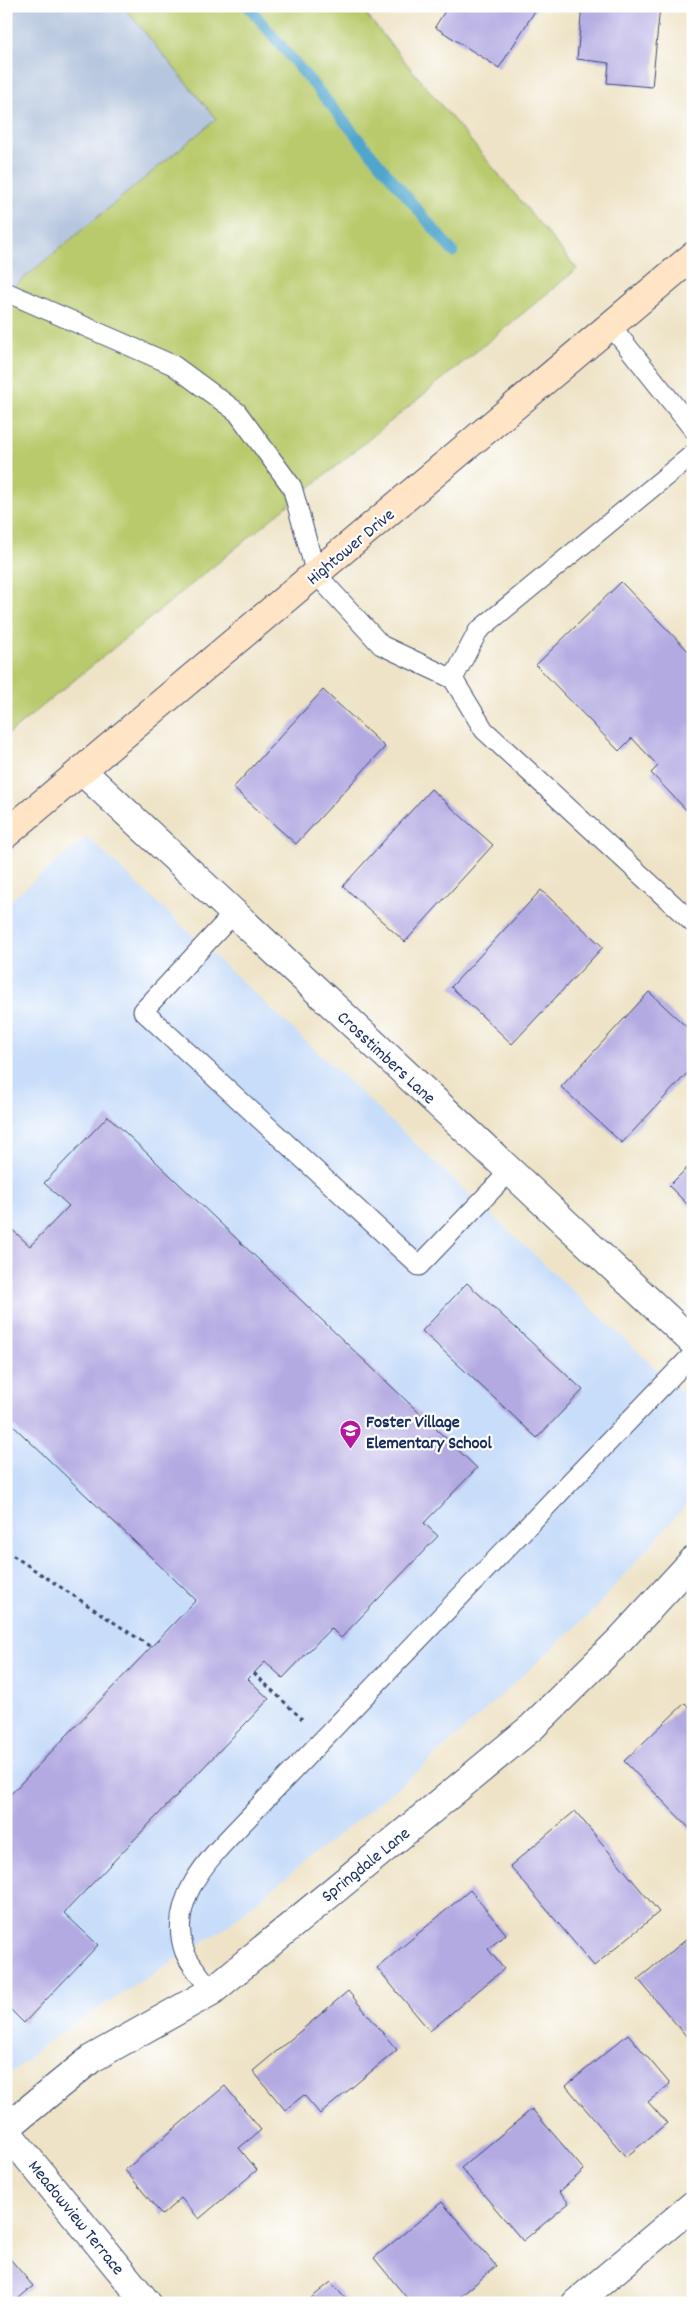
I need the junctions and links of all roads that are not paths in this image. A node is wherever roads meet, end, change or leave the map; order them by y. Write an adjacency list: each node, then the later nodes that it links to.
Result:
1 (693, 256): 3 (street, Hightower Drive)
2 (6, 292): 6 (lane)
3 (610, 326): 4 (lane); 6 (street, Hightower Drive)
4 (693, 429)
5 (693, 454): 7 (lane)
6 (316, 574): 7 (lane); 8 (street, Hightower Drive)
7 (453, 679): 11 (lane)
8 (82, 771): 9 (street, Hightower Drive); 10 (street, Crosstimbers Lane)
9 (6, 834)
10 (234, 913): 12 (street, Crosstimbers Lane); 12 (lane)
11 (693, 923)
12 (510, 1171): 13 (street, Crosstimbers Lane)
13 (693, 1342)
14 (693, 1354): 16 (lane)
15 (693, 1561): 16 (street, Springdale Lane)
16 (212, 1991): 17 (street, Springdale Lane)
17 (6, 2130): 19 (street, Meadowview Terrace)
18 (693, 2205): 20 (street)
19 (148, 2303)
20 (576, 2303)

